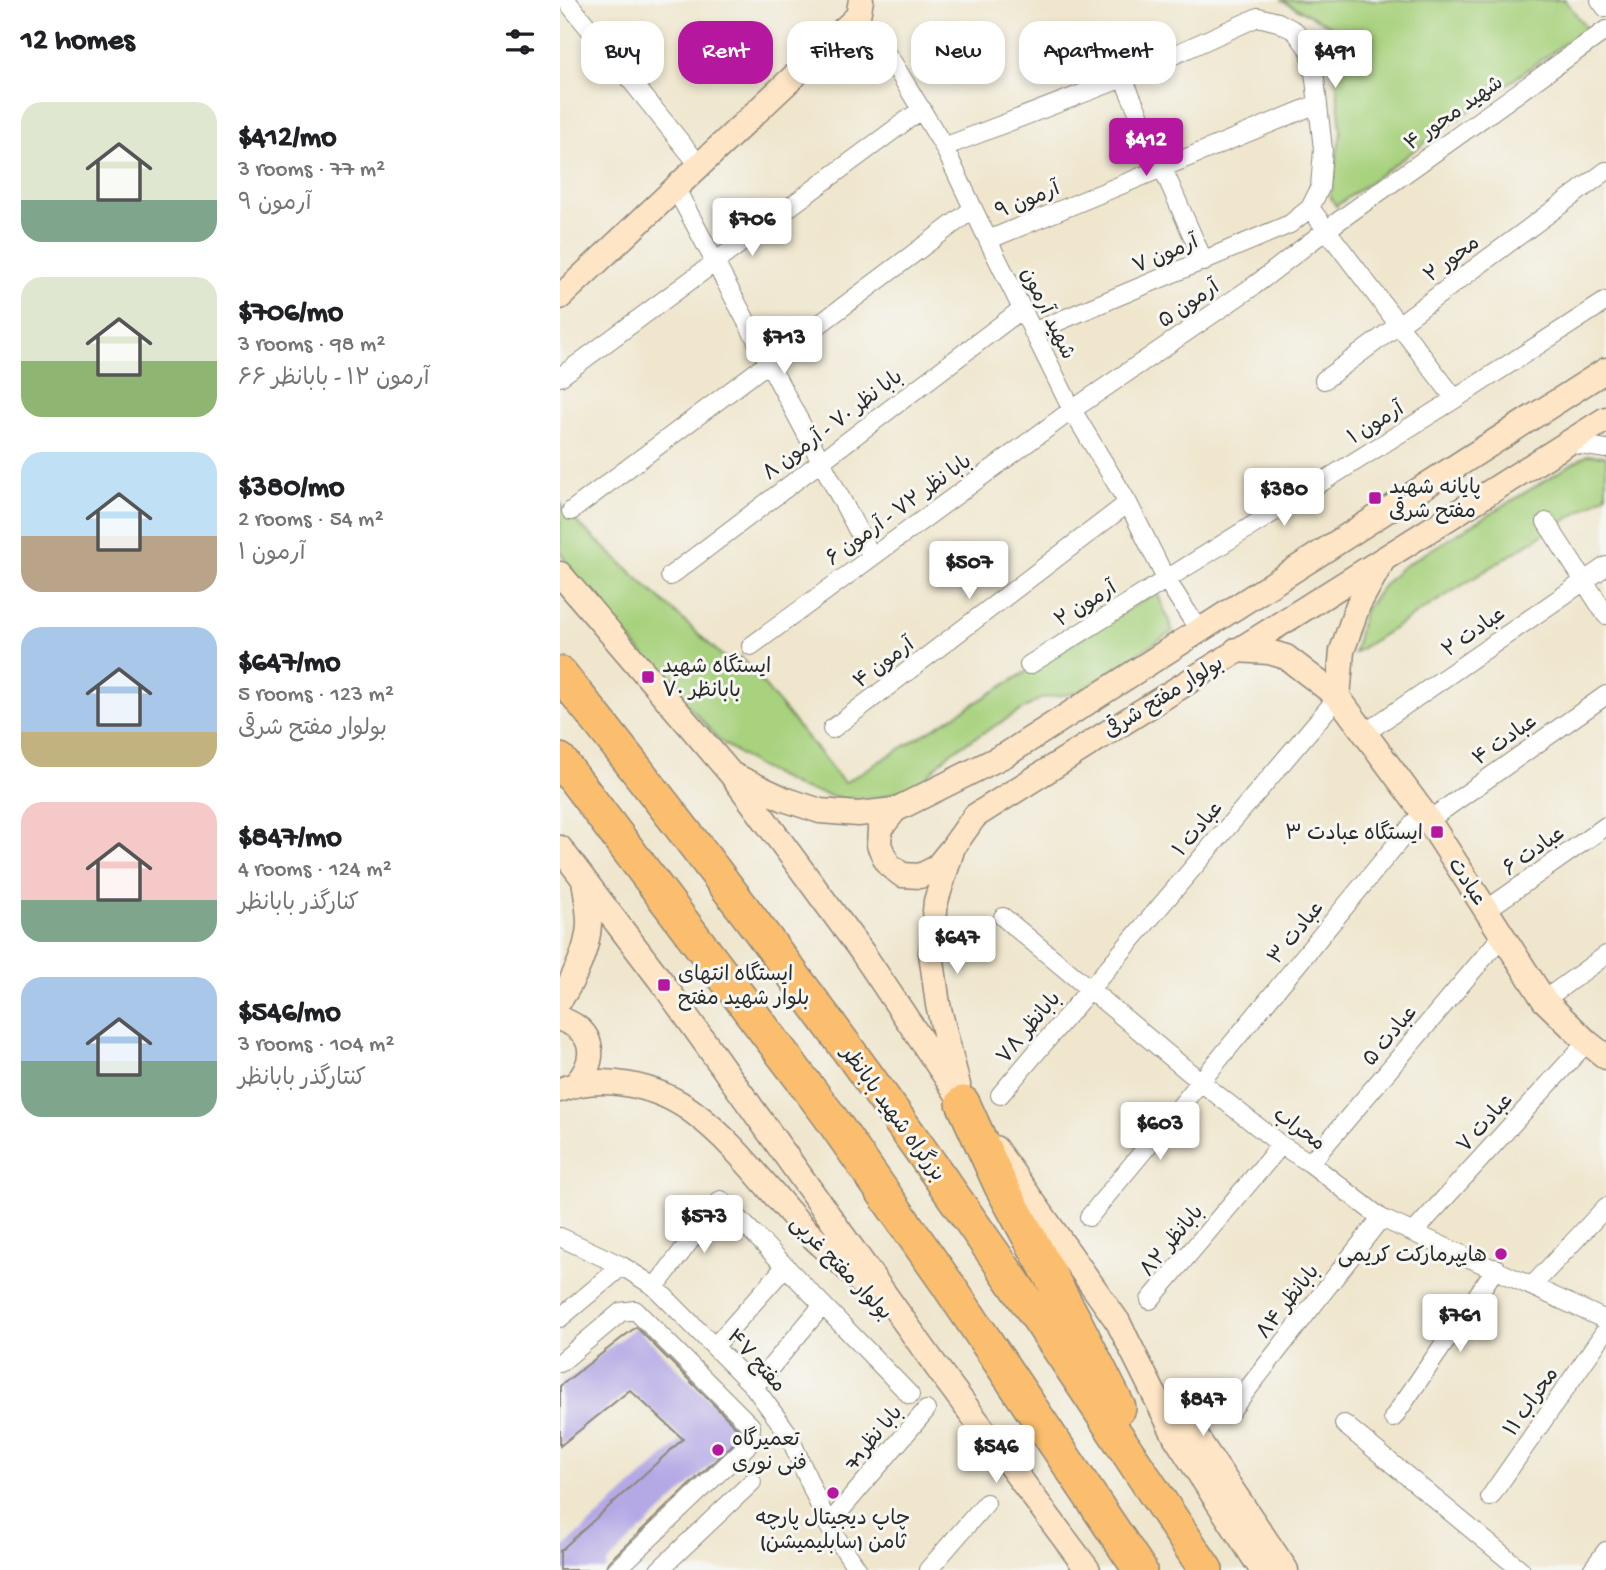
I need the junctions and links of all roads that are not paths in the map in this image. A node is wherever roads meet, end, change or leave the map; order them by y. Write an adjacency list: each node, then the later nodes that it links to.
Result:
1 (566, 0): 12 (street)
2 (1600, 0): 4 (street)
3 (860, 8): 10 (street, شهید آرمون); 12 (main road)
4 (1606, 8)
5 (1606, 30): 18 (street, شهید محور ۴)
6 (1176, 54): 9 (street)
7 (1107, 84): 11 (street)
8 (1125, 84): 13 (street)
9 (1317, 104): 13 (street, آرمون ۹); 16 (street)
10 (922, 108): 11 (street, شهید آرمون); 20 (street)
11 (944, 147): 17 (street, شهید آرمون)
12 (700, 166): 15 (main road)
13 (1163, 169): 19 (street, آرمون ۹); 21 (street)
14 (1606, 171): 25 (street, محور ۲)
15 (676, 189): 20 (street); 22 (main road)
16 (1310, 208): 18 (street); 21 (street, آرمون ۷)
17 (973, 209): 19 (street, شهید آرمون); 27 (street)
18 (1326, 230): 25 (street); 32 (street, آرمون ۵)
19 (988, 240): 24 (street, شهید آرمون)
20 (715, 262): 27 (street); 29 (street)
21 (1204, 262): 26 (street, آرمون ۷)
22 (560, 297)
23 (1606, 301): 31 (street, آرمون ۱)
24 (1022, 309): 26 (street, شهید آرمون); 36 (street, بابا نظر ۷۰ - آرمون ۸)
25 (1399, 324): 30 (street, محور ۲); 31 (street)
26 (1033, 332): 32 (street, شهید آرمون)
27 (769, 363): 36 (street); 38 (street)
28 (1606, 370): 50 (main road, بولوار مفتح شرقی)
29 (560, 377)
30 (1324, 380)
31 (1455, 398): 46 (street, آرمون ۱)
32 (1072, 410): 37 (street, شهید آرمون); 40 (street, بابا نظر ۷۲ - آرمون ۶)
33 (1606, 419): 34 (main road, بولوار مفتح شرقی)
34 (1569, 443): 35 (street); 41 (main road, بولوار مفتح شرقی)
35 (1606, 449)
36 (821, 461): 40 (street); 45 (street, بابا نظر ۷۰ - آرمون ۸)
37 (1128, 503): 46 (street, شهید آرمون); 57 (street, آرمون ۴)
38 (571, 511)
39 (1546, 522): 47 (street)
40 (872, 557): 51 (street, بابا نظر ۷۲ - آرمون ۶)
41 (1385, 558): 52 (main road, بولوار مفتح شرقی); 56 (main road)
42 (1606, 566): 47 (street, عبادت ۲)
43 (560, 568): 48 (main road)
44 (560, 576): 48 (main road)
45 (670, 576)
46 (1166, 579): 50 (street, شهید آرمون); 53 (street, آرمون ۲)
47 (1583, 582): 49 (street); 58 (street, عبادت ۲)
48 (585, 603): 60 (main road)
49 (1606, 615)
50 (1200, 632): 61 (main road, بولوار مفتح شرقی)
51 (751, 646)
52 (1236, 650): 56 (main road, عبادت); 64 (main road, بولوار مفتح شرقی)
53 (1029, 665)
54 (560, 673): 112 (highway, بزرگراه شهید بابانظر)
55 (1606, 695): 62 (street, عبادت ۴)
56 (1338, 697): 58 (main road, عبادت); 71 (street, عبادت ۱)
57 (832, 729)
58 (1365, 733): 62 (main road, عبادت)
59 (560, 760): 119 (highway)
60 (732, 774): 61 (main road, بولوار مفتح شرقی); 79 (main road)
61 (895, 810): 64 (main road)
62 (1426, 816): 67 (main road, عبادت); 76 (street, عبادت ۳)
63 (1606, 826): 67 (street, عبادت ۶)
64 (953, 847): 79 (main road, بولوار مفتح شرقی)
65 (560, 848): 66 (main road)
66 (584, 879): 72 (main road); 100 (main road)
67 (1486, 910): 69 (main road, عبادت)
68 (1003, 917): 71 (street, محراب)
69 (1502, 936): 73 (main road, عبادت); 81 (street, عبادت ۵)
70 (1606, 955): 73 (street)
71 (1090, 988): 76 (street, محراب); 78 (street, بابانظر ۷۸)
72 (560, 1000)
73 (1544, 1000): 75 (main road, عبادت)
74 (560, 1019): 77 (main road)
75 (1596, 1050): 85 (street, عبادت ۷)
76 (1201, 1082): 80 (street, محراب); 83 (street, عبادت ۳)
77 (568, 1087): 100 (main road, بولوار مفتح غربی)
78 (1000, 1095)
79 (963, 1103): 96 (main road); 112 (highway)
80 (1281, 1145): 81 (street, محراب); 92 (street, بابانظر ۸۲)
81 (1310, 1163): 84 (street, محراب)
82 (1606, 1207): 90 (street)
83 (1088, 1217)
84 (1381, 1218): 85 (street, محراب); 104 (street, بابانظر ۸۴)
85 (1414, 1232): 89 (street, محراب)
86 (560, 1237): 87 (street, مفتح ۴۷)
87 (622, 1266): 91 (street, مفتح ۴۷); 94 (street)
88 (786, 1266): 91 (street); 93 (street); 98 (street)
89 (1496, 1268): 90 (street, محراب); 105 (street)
90 (1533, 1285): 95 (street, محراب)
91 (655, 1287): 98 (street, مفتح ۴۷)
92 (1150, 1300)
93 (823, 1305): 101 (street); 102 (street)
94 (560, 1318)
95 (1606, 1320)
96 (1118, 1322): 120 (main road); 121 (main road)
97 (1606, 1330): 108 (street, محراب ۱۱)
98 (715, 1346): 101 (street, مفتح ۴۷)
99 (560, 1363): 113 (street)
100 (942, 1373): 117 (main road); 118 (main road)
101 (754, 1387): 110 (street, مفتح ۴۷)
102 (910, 1395)
103 (926, 1410): 110 (street, بابا نظر71)
104 (1229, 1413)
105 (1393, 1418)
106 (1344, 1424): 122 (street)
107 (752, 1482): 114 (street)
108 (1490, 1497)
109 (986, 1503): 116 (street)
110 (828, 1525): 115 (street, مفتح ۴۷)
111 (1606, 1550): 123 (street)
112 (1197, 1557)
113 (616, 1570)
114 (659, 1570)
115 (858, 1570)
116 (928, 1570)
117 (1067, 1570)
118 (1088, 1570)
119 (1140, 1570)
120 (1262, 1570)
121 (1286, 1570)
122 (1521, 1570)
123 (1592, 1570)

